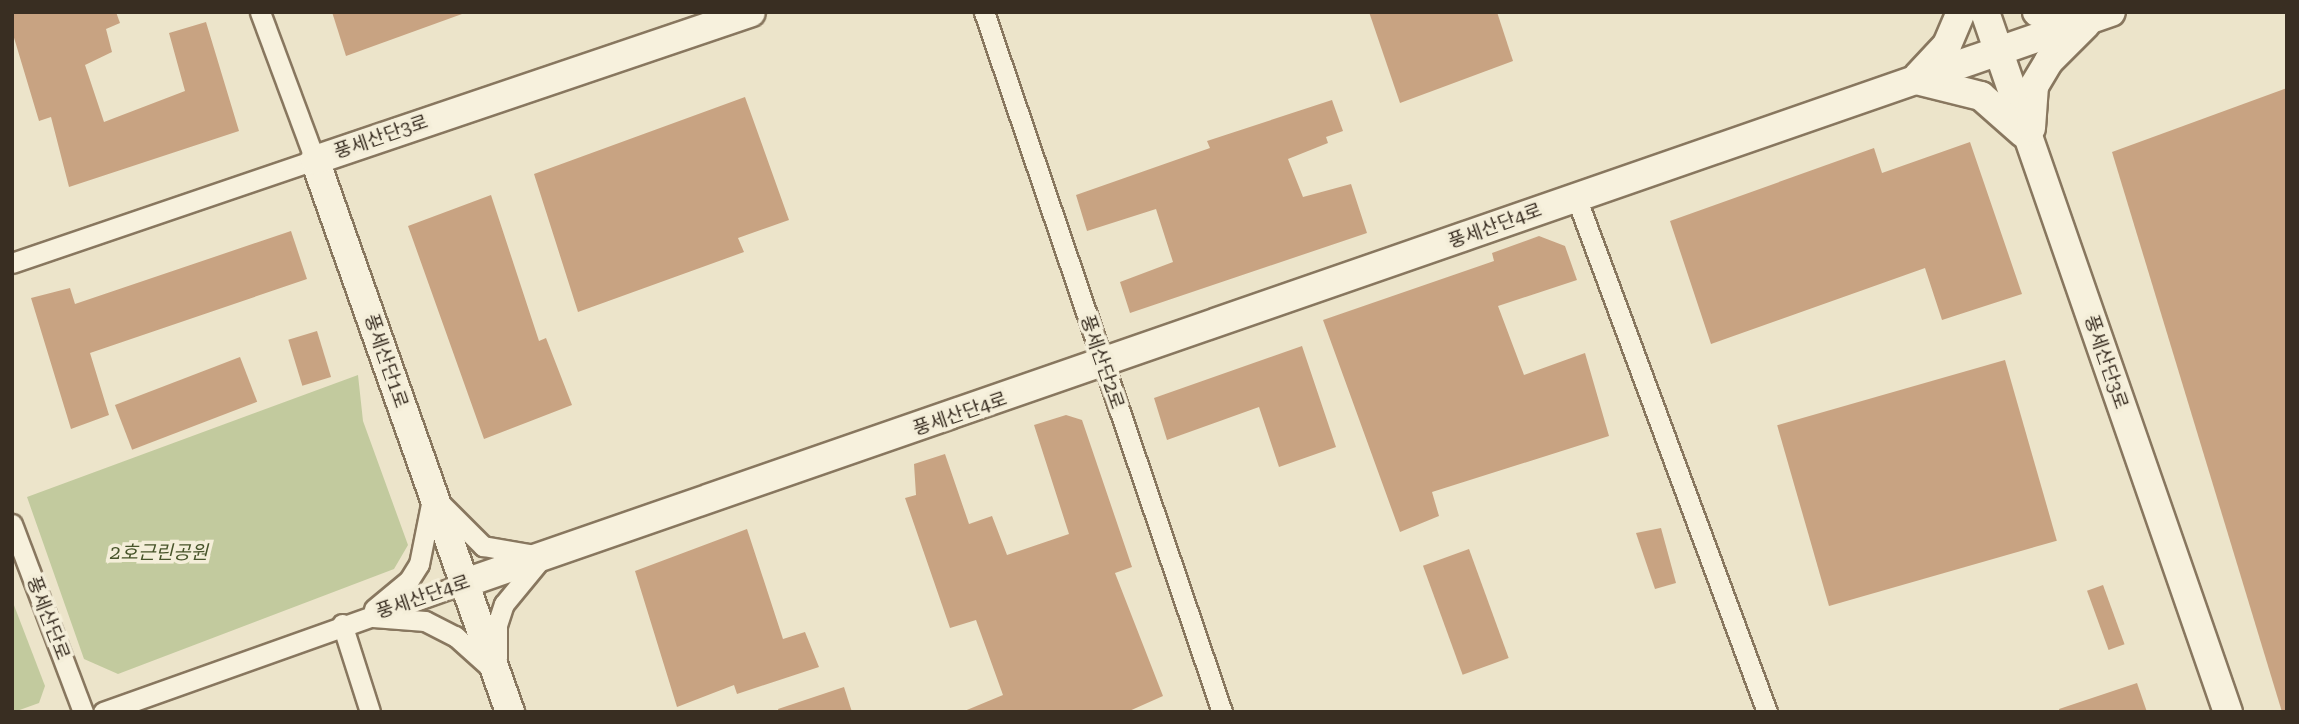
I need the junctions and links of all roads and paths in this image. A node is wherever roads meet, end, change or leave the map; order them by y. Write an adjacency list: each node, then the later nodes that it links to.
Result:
1 (260, 12): 14 (street, 풍세산단1로)
2 (751, 12): 14 (street, 풍세산단3로)
3 (970, 12): 10 (street)
4 (984, 12): 10 (street, 풍세산단2로)
5 (992, 12): 10 (street)
6 (1961, 12): 12 (street)
7 (1986, 12): 11 (street, 풍세산단3로)
8 (2037, 12): 9 (street)
9 (2100, 16): 11 (street, 풍세산단4로); 13 (street)
10 (991, 34): 17 (street, 풍세산단2로)
11 (1998, 50): 12 (street, 풍세산단4로); 13 (street, 풍세산단3로)
12 (1915, 79): 13 (street); 15 (street, 풍세산단4로)
13 (2030, 141): 31 (street, 풍세산단3로)
14 (315, 160): 16 (street, 풍세산단3로); 18 (street, 풍세산단1로)
15 (1576, 197): 17 (street, 풍세산단4로); 30 (street)
16 (12, 263)
17 (1102, 365): 20 (street, 풍세산단4로); 29 (street, 풍세산단2로)
18 (433, 494): 20 (street); 21 (street, 풍세산단1로); 22 (street)
19 (12, 524): 25 (street, 풍세산단로)
20 (543, 556): 21 (street, 풍세산단4로); 24 (street)
21 (465, 583): 22 (street, 풍세산단4로); 24 (street, 풍세산단1로)
22 (365, 616): 23 (street, 풍세산단4로); 24 (street)
23 (342, 624): 26 (street, 풍세산단4로); 27 (street)
24 (497, 673): 28 (street, 풍세산단1로)
25 (83, 712)
26 (103, 712)
27 (370, 712)
28 (510, 712)
29 (1222, 712)
30 (1767, 712)
31 (2228, 712)

